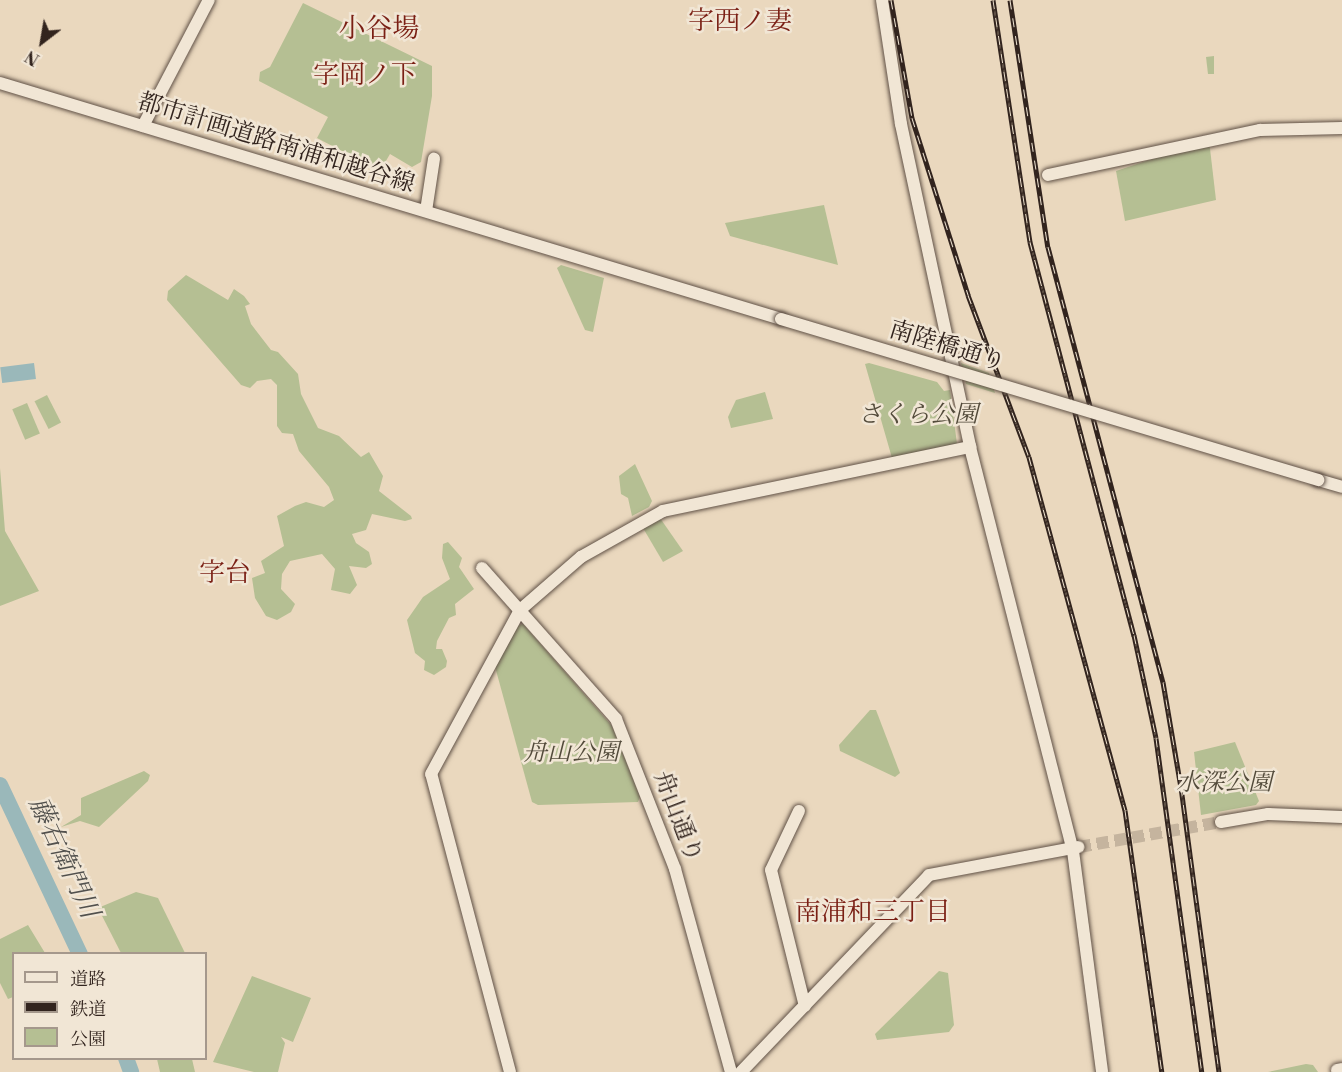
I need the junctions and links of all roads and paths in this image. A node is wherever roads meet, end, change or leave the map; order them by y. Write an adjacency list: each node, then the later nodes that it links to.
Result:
1 (209, 0): 4 (street)
2 (882, 0): 10 (street)
3 (0, 83): 4 (street, 都市計画道路南浦和越谷線)
4 (143, 126): 8 (street, 都市計画道路南浦和越谷線)
5 (1342, 128): 7 (street)
6 (434, 159): 8 (street)
7 (1048, 175)
8 (426, 211): 9 (street, 都市計画道路南浦和越谷線)
9 (540, 247): 11 (street, 南陸橋通り, bridge)
10 (970, 447): 13 (street); 17 (street)
11 (1342, 487)
12 (482, 568): 13 (street, 舟山通り)
13 (520, 610): 19 (street); 20 (street, 舟山通り)
14 (799, 811): 18 (street)
15 (1342, 817): 16 (street)
16 (1221, 822)
17 (1076, 848): 18 (street); 22 (street)
18 (805, 1006): 21 (street)
19 (510, 1072)
20 (731, 1072)
21 (741, 1072)
22 (1102, 1072)

